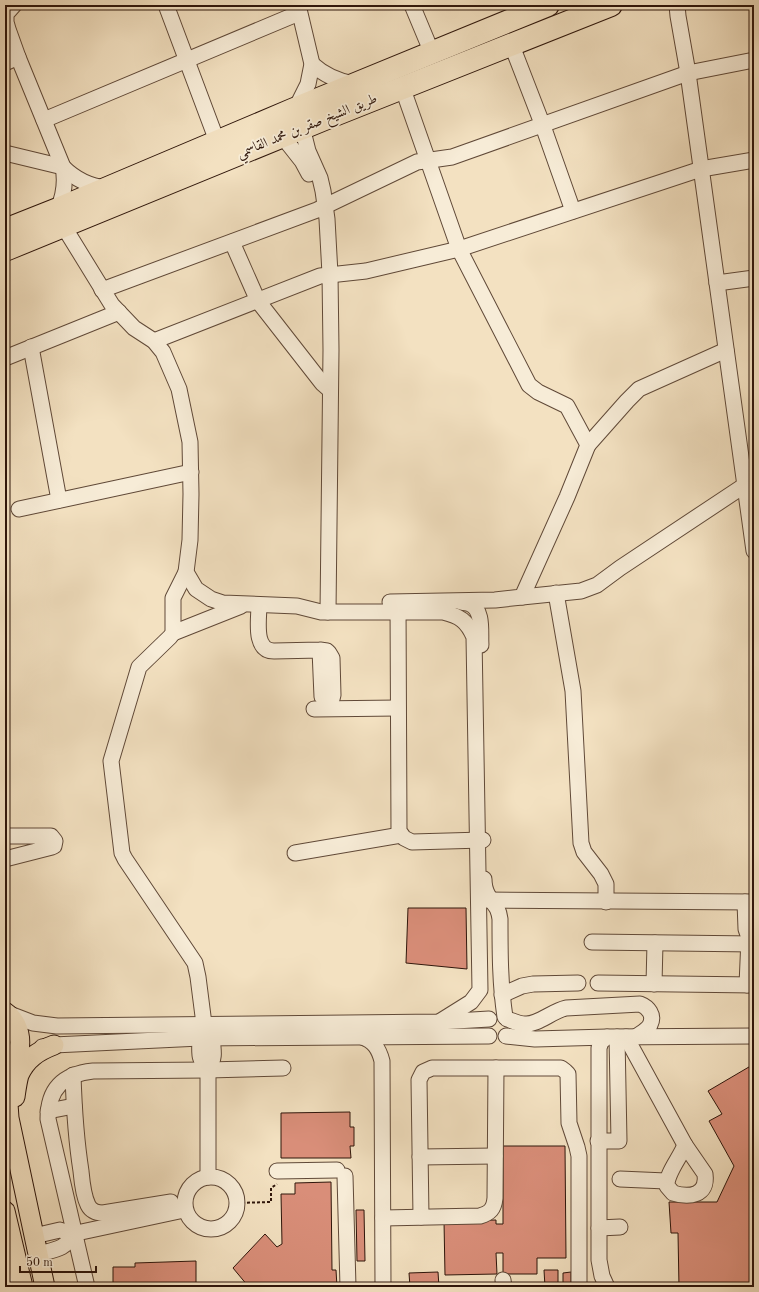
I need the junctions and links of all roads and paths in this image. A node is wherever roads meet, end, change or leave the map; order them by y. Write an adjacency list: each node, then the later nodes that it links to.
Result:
1 (14, 5): 11 (street)
2 (166, 5): 12 (street)
3 (412, 5): 10 (street)
4 (548, 5): 10 (highway, طريق الشيخ صقر بن محمد القاسمي)
5 (611, 5): 8 (highway, طريق الشيخ صقر بن محمد القاسمي)
6 (299, 9): 12 (street); 14 (street)
7 (674, 9): 15 (street)
8 (530, 37): 9 (street); 32 (highway, طريق الشيخ صقر بن محمد القاسمي)
9 (514, 51): 17 (street); 20 (street)
10 (432, 53): 16 (highway, طريق الشيخ صقر بن محمد القاسمي)
11 (12, 60): 19 (street)
12 (187, 60): 19 (street); 22 (street)
13 (754, 60): 15 (street)
14 (312, 64): 16 (street); 18 (street)
15 (688, 73): 20 (street); 28 (street)
16 (354, 84): 18 (highway, طريق الشيخ صقر بن محمد القاسمي)
17 (405, 95): 21 (street); 25 (street)
18 (292, 110): 22 (highway, طريق الشيخ صقر بن محمد القاسمي)
19 (44, 120): 27 (street)
20 (543, 126): 25 (street); 31 (street)
21 (304, 135): 23 (street); 30 (street)
22 (217, 141): 29 (highway, طريق الشيخ صقر بن محمد القاسمي)
23 (287, 142): 30 (street); 32 (street)
24 (5, 153): 27 (street)
25 (428, 160): 30 (street); 36 (street)
26 (754, 160): 28 (street)
27 (63, 166): 29 (street); 33 (street)
28 (701, 168): 31 (street); 40 (street)
29 (106, 188): 33 (highway, طريق الشيخ صقر بن محمد القاسمي)
30 (321, 208): 35 (street); 38 (street)
31 (573, 211): 36 (street)
32 (90, 215): 33 (highway, طريق الشيخ صقر بن محمد القاسمي)
33 (61, 218): 34 (highway, طريق الشيخ صقر بن محمد القاسمي); 37 (highway, طريق الشيخ صقر بن محمد القاسمي); 41 (street)
34 (5, 230)
35 (232, 242): 41 (street); 42 (street)
36 (459, 249): 38 (street); 49 (street)
37 (5, 250)
38 (325, 275): 42 (street); 48 (street)
39 (754, 278): 40 (street)
40 (717, 283): 46 (street)
41 (102, 290): 43 (street)
42 (258, 300): 44 (street); 48 (street)
43 (119, 312): 44 (street); 45 (street)
44 (154, 341): 50 (street)
45 (31, 347): 47 (street); 52 (street)
46 (726, 350): 49 (street); 51 (street)
47 (5, 358)
48 (326, 386): 61 (street)
49 (588, 445): 57 (street)
50 (190, 472): 52 (street); 55 (street)
51 (745, 485): 54 (street); 56 (street)
52 (59, 500): 53 (street)
53 (19, 509)
54 (754, 551)
55 (186, 572): 60 (street); 64 (street)
56 (556, 593): 57 (street); 75 (street)
57 (522, 597): 58 (street)
58 (495, 600): 59 (street); 63 (street)
59 (454, 601): 62 (street); 63 (street)
60 (252, 604): 61 (street); 64 (street); 65 (street)
61 (325, 607): 62 (street)
62 (398, 607): 67 (street); 70 (street)
63 (480, 618): 70 (street)
64 (173, 632): 93 (street)
65 (320, 650)
66 (314, 708): 67 (street)
67 (398, 708): 68 (street)
68 (401, 835): 70 (street); 71 (street)
69 (12, 836): 72 (street); 72 (street)
70 (480, 840): 74 (street)
71 (295, 853)
72 (20, 855): 73 (street)
73 (5, 859)
74 (485, 900): 75 (street); 80 (street); 92 (street)
75 (606, 902): 76 (street)
76 (751, 902): 78 (street)
77 (592, 942): 79 (street)
78 (750, 942): 79 (street); 85 (street)
79 (655, 943): 84 (street)
80 (500, 974): 82 (street); 86 (street)
81 (578, 983): 82 (street)
82 (533, 984): 86 (street)
83 (623, 984): 84 (street); 87 (street); 88 (street)
84 (654, 984): 85 (street)
85 (751, 985)
86 (502, 995): 90 (street)
87 (633, 1004): 88 (street); 99 (street)
88 (596, 1007): 90 (street)
89 (6, 1013): 93 (street); 104 (main road)
90 (506, 1018): 91 (street); 95 (street)
91 (489, 1019): 92 (street); 94 (street)
92 (439, 1022): 93 (street)
93 (205, 1033): 97 (street); 100 (street); 103 (street)
94 (489, 1036): 95 (street); 98 (street)
95 (506, 1036): 99 (street)
96 (754, 1036): 99 (street)
97 (362, 1037): 98 (street); 122 (street)
98 (405, 1037): 122 (street)
99 (622, 1037): 109 (street); 109 (street); 110 (street)
100 (54, 1045): 104 (street); 108 (main road)
101 (283, 1068): 103 (street)
102 (496, 1068): 111 (street); 112 (street); 134 (street)
103 (208, 1069): 105 (street); 114 (street)
104 (10, 1070): 108 (main road)
105 (73, 1075): 106 (street); 107 (street)
106 (74, 1106): 107 (street); 117 (street)
107 (48, 1111): 125 (street)
108 (9, 1118): 126 (main road)
109 (598, 1141): 124 (street)
110 (685, 1145): 116 (street); 116 (street)
111 (495, 1156): 112 (street); 121 (street)
112 (420, 1157): 121 (street)
113 (277, 1171): 118 (path); 131 (street)
114 (208, 1177): 118 (street); 120 (street)
115 (620, 1180): 116 (street)
116 (666, 1181)
117 (171, 1202)
118 (238, 1203): 120 (street)
119 (5, 1210): 128 (main road)
120 (185, 1210): 125 (street)
121 (421, 1213): 122 (street)
122 (386, 1214): 132 (street); 133 (street)
123 (620, 1227): 124 (street)
124 (599, 1228): 135 (street)
125 (73, 1233): 126 (street); 127 (street); 130 (street)
126 (34, 1236): 127 (main road)
127 (38, 1254): 129 (main road)
128 (16, 1282)
129 (45, 1287)
130 (87, 1287)
131 (348, 1287)
132 (383, 1287)
133 (389, 1287)
134 (579, 1287)
135 (607, 1287)

